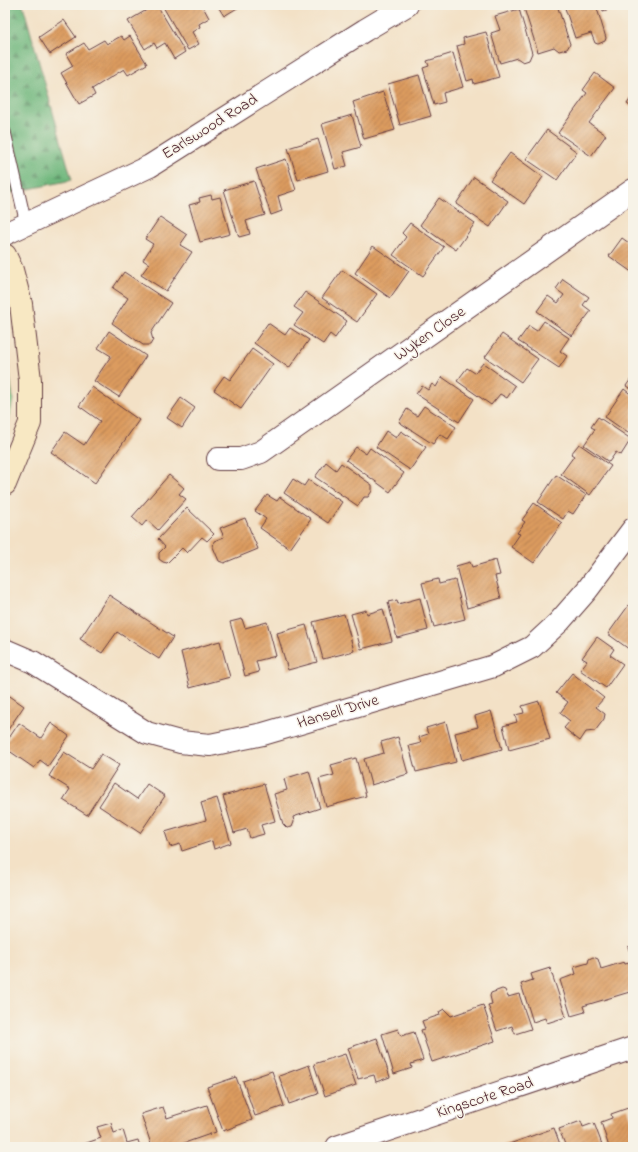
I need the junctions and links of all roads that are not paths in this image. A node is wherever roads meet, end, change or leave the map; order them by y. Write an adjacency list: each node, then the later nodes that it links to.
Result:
1 (407, 5): 4 (street, Earlswood Road)
2 (5, 132): 4 (lane)
3 (633, 190): 7 (street, Wyken Close)
4 (26, 224): 5 (street, Earlswood Road)
5 (5, 234)
6 (5, 255): 8 (main road)
7 (218, 459)
8 (5, 484)
9 (633, 529): 10 (street, Hansell Drive)
10 (5, 650)
11 (633, 1048): 12 (street, Kingscote Road)
12 (337, 1147)

